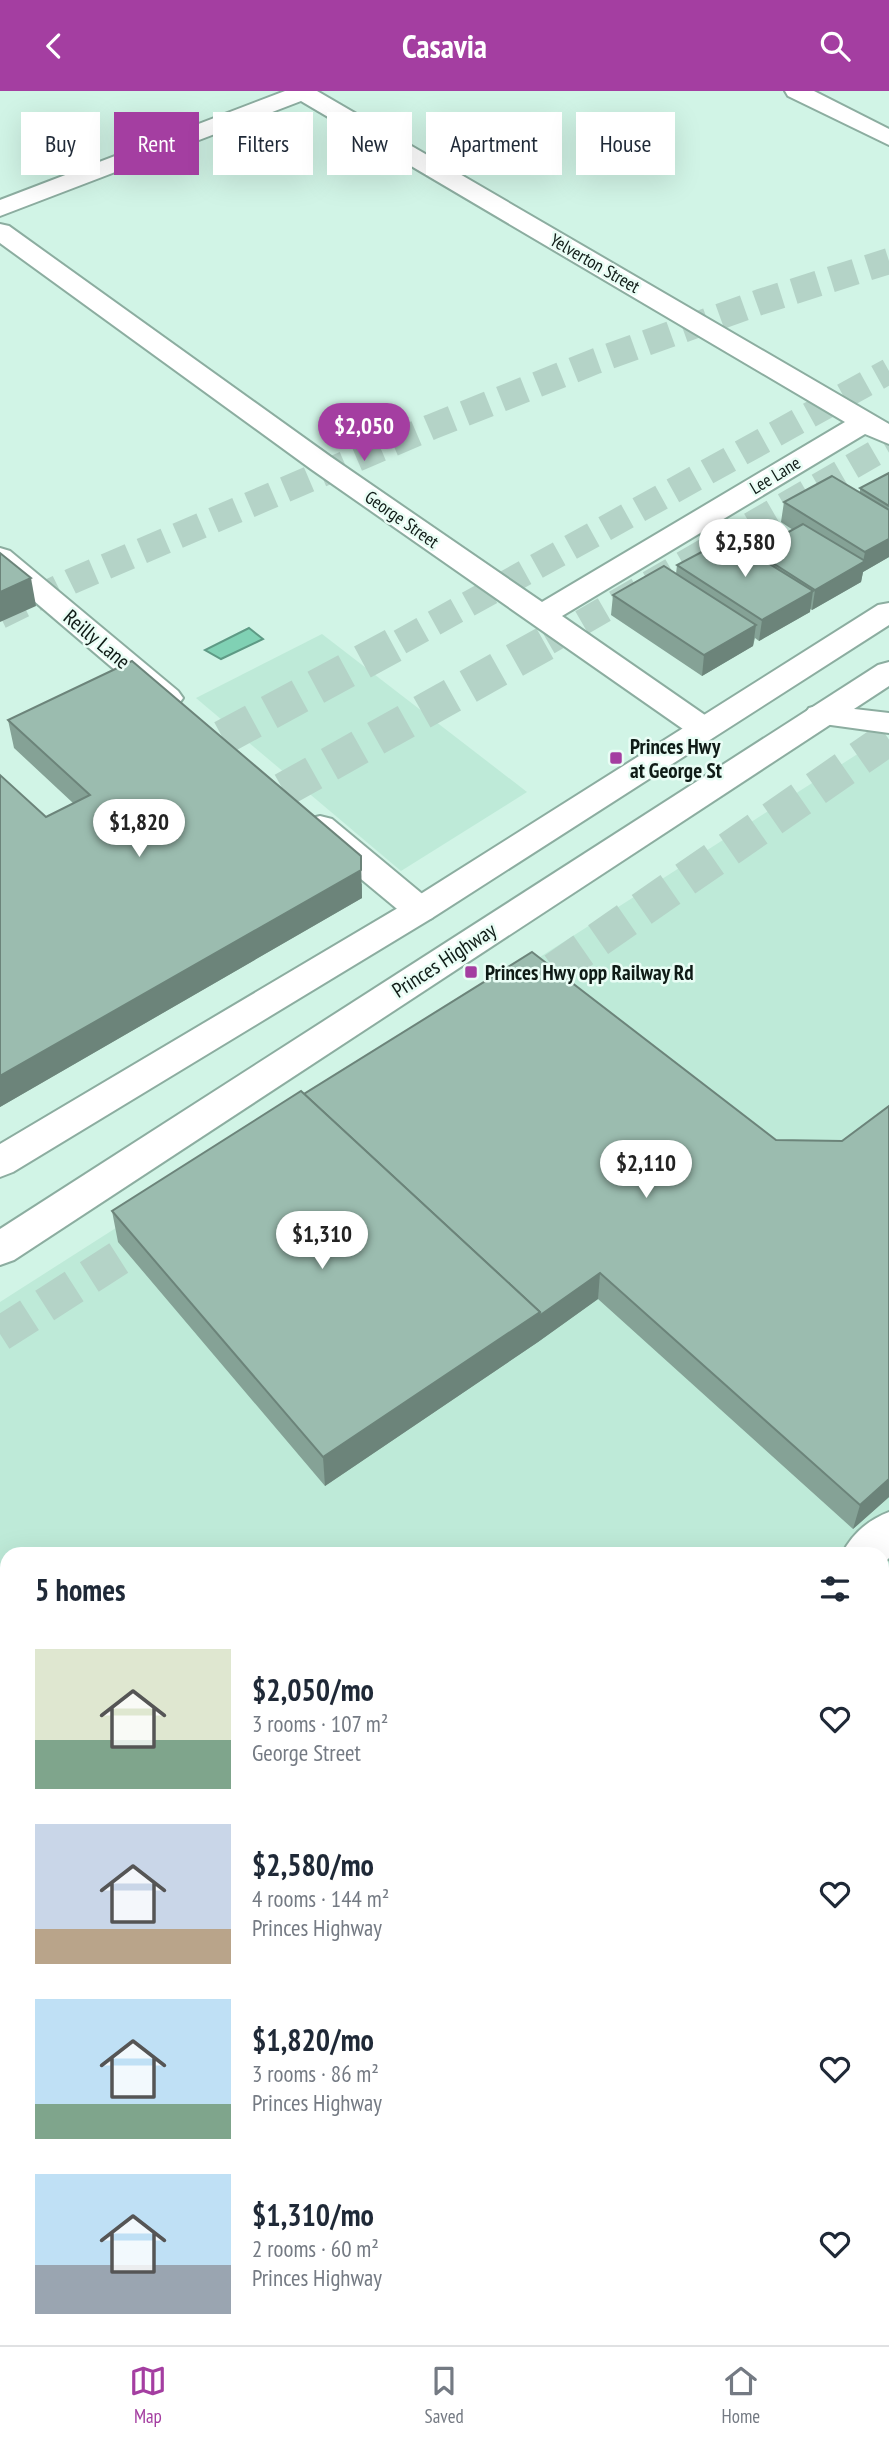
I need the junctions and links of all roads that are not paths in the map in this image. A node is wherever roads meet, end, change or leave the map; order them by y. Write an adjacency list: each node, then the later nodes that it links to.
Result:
1 (303, 91): 4 (main road); 6 (main road, Yelverton Street)
2 (796, 91): 3 (main road)
3 (889, 138)
4 (0, 209)
5 (0, 231): 9 (main road, George Street)
6 (877, 429): 9 (main road, Lee Lane)
7 (0, 557): 12 (main road, Reilly Lane)
8 (889, 612): 14 (main road)
9 (541, 615): 14 (main road, George Street)
10 (889, 672): 11 (main road, Princes Highway)
11 (820, 715): 13 (main road); 18 (main road, Princes Highway)
12 (191, 718)
13 (889, 723)
14 (704, 729): 16 (main road)
15 (298, 808): 16 (main road)
16 (420, 910): 17 (main road)
17 (0, 1162)
18 (0, 1249)
19 (889, 1531): 20 (main road)
20 (872, 1547)

